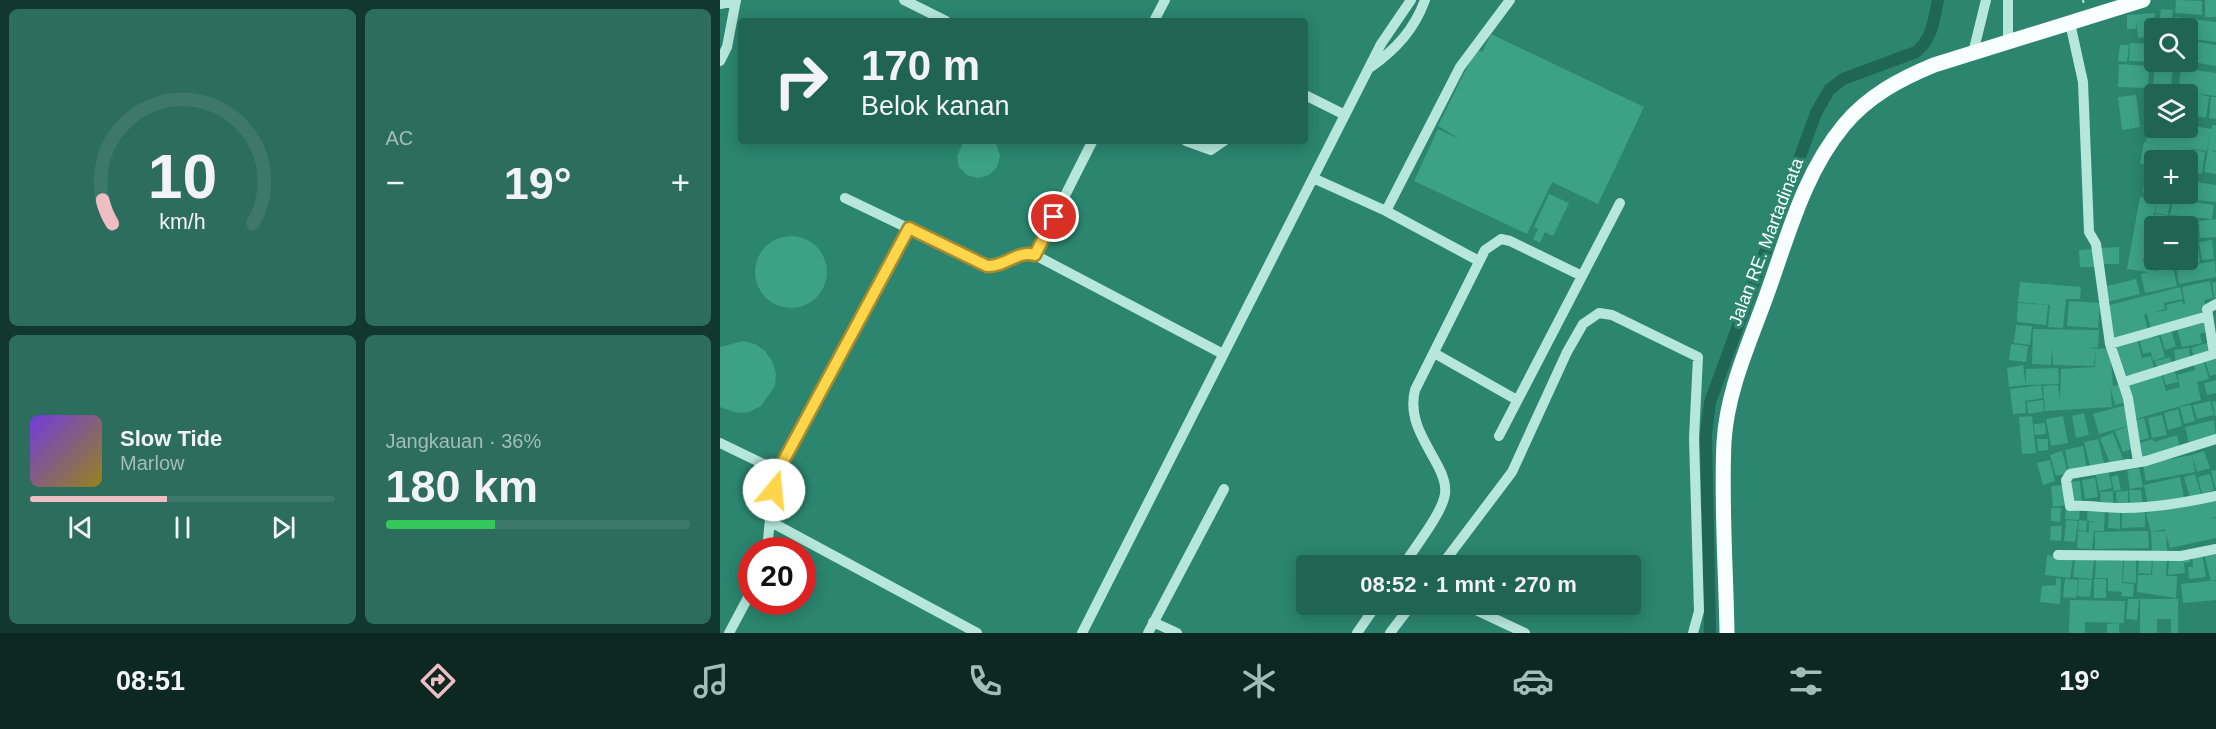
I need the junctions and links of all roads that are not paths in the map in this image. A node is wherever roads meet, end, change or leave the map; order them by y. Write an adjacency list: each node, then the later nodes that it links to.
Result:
1 (904, 0): 11 (street)
2 (1165, 0): 12 (street)
3 (1411, 0): 17 (street)
4 (1425, 0): 17 (street)
5 (1510, 0): 26 (street)
6 (1986, 0): 15 (street)
7 (2008, 0): 14 (street)
8 (2143, 0): 13 (main road, Jalan RE. Martadinata)
9 (736, 1): 10 (street); 16 (street)
10 (720, 4)
11 (940, 18)
12 (1156, 18)
13 (2070, 23): 14 (main road, Jalan RE. Martadinata); 33 (street)
14 (2008, 42): 15 (main road, Jalan RE. Martadinata)
15 (1973, 53): 66 (main road, Jalan RE. Martadinata)
16 (720, 61)
17 (1368, 69): 19 (street)
18 (1308, 97): 19 (street)
19 (1345, 115): 23 (street)
20 (1091, 144): 28 (street)
21 (1194, 144): 22 (street)
22 (1220, 144)
23 (1314, 178): 26 (street); 36 (street)
24 (845, 198): 27 (street)
25 (1620, 203): 30 (street)
26 (1386, 211): 29 (street)
27 (909, 228): 28 (street); 43 (street)
28 (1035, 255): 36 (street)
29 (1479, 261): 30 (street); 35 (street)
30 (1581, 275): 38 (street)
31 (2216, 304): 32 (street)
32 (2208, 316): 33 (street); 34 (street)
33 (2110, 344): 37 (street)
34 (2216, 349): 37 (street)
35 (1434, 353): 38 (street); 49 (street)
36 (1223, 354): 59 (street)
37 (2124, 382): 42 (street)
38 (1517, 400): 39 (street)
39 (1499, 436)
40 (2216, 439): 42 (street)
41 (720, 443): 43 (street)
42 (2138, 462): 45 (street)
43 (778, 471): 46 (street)
44 (1224, 489): 56 (street)
45 (2216, 496)
46 (771, 522): 47 (street); 58 (street)
47 (769, 537)
48 (2216, 549): 51 (street)
49 (1410, 555)
50 (1450, 555): 65 (street)
51 (2058, 555)
52 (739, 615): 57 (street)
53 (1369, 615): 62 (street)
54 (1404, 615): 63 (street)
55 (1487, 615): 64 (street)
56 (1153, 621): 60 (street); 61 (street)
57 (729, 633)
58 (977, 633)
59 (1082, 633)
60 (1148, 633)
61 (1177, 633)
62 (1357, 633)
63 (1390, 633)
64 (1525, 633)
65 (1693, 633)
66 (1727, 633)

